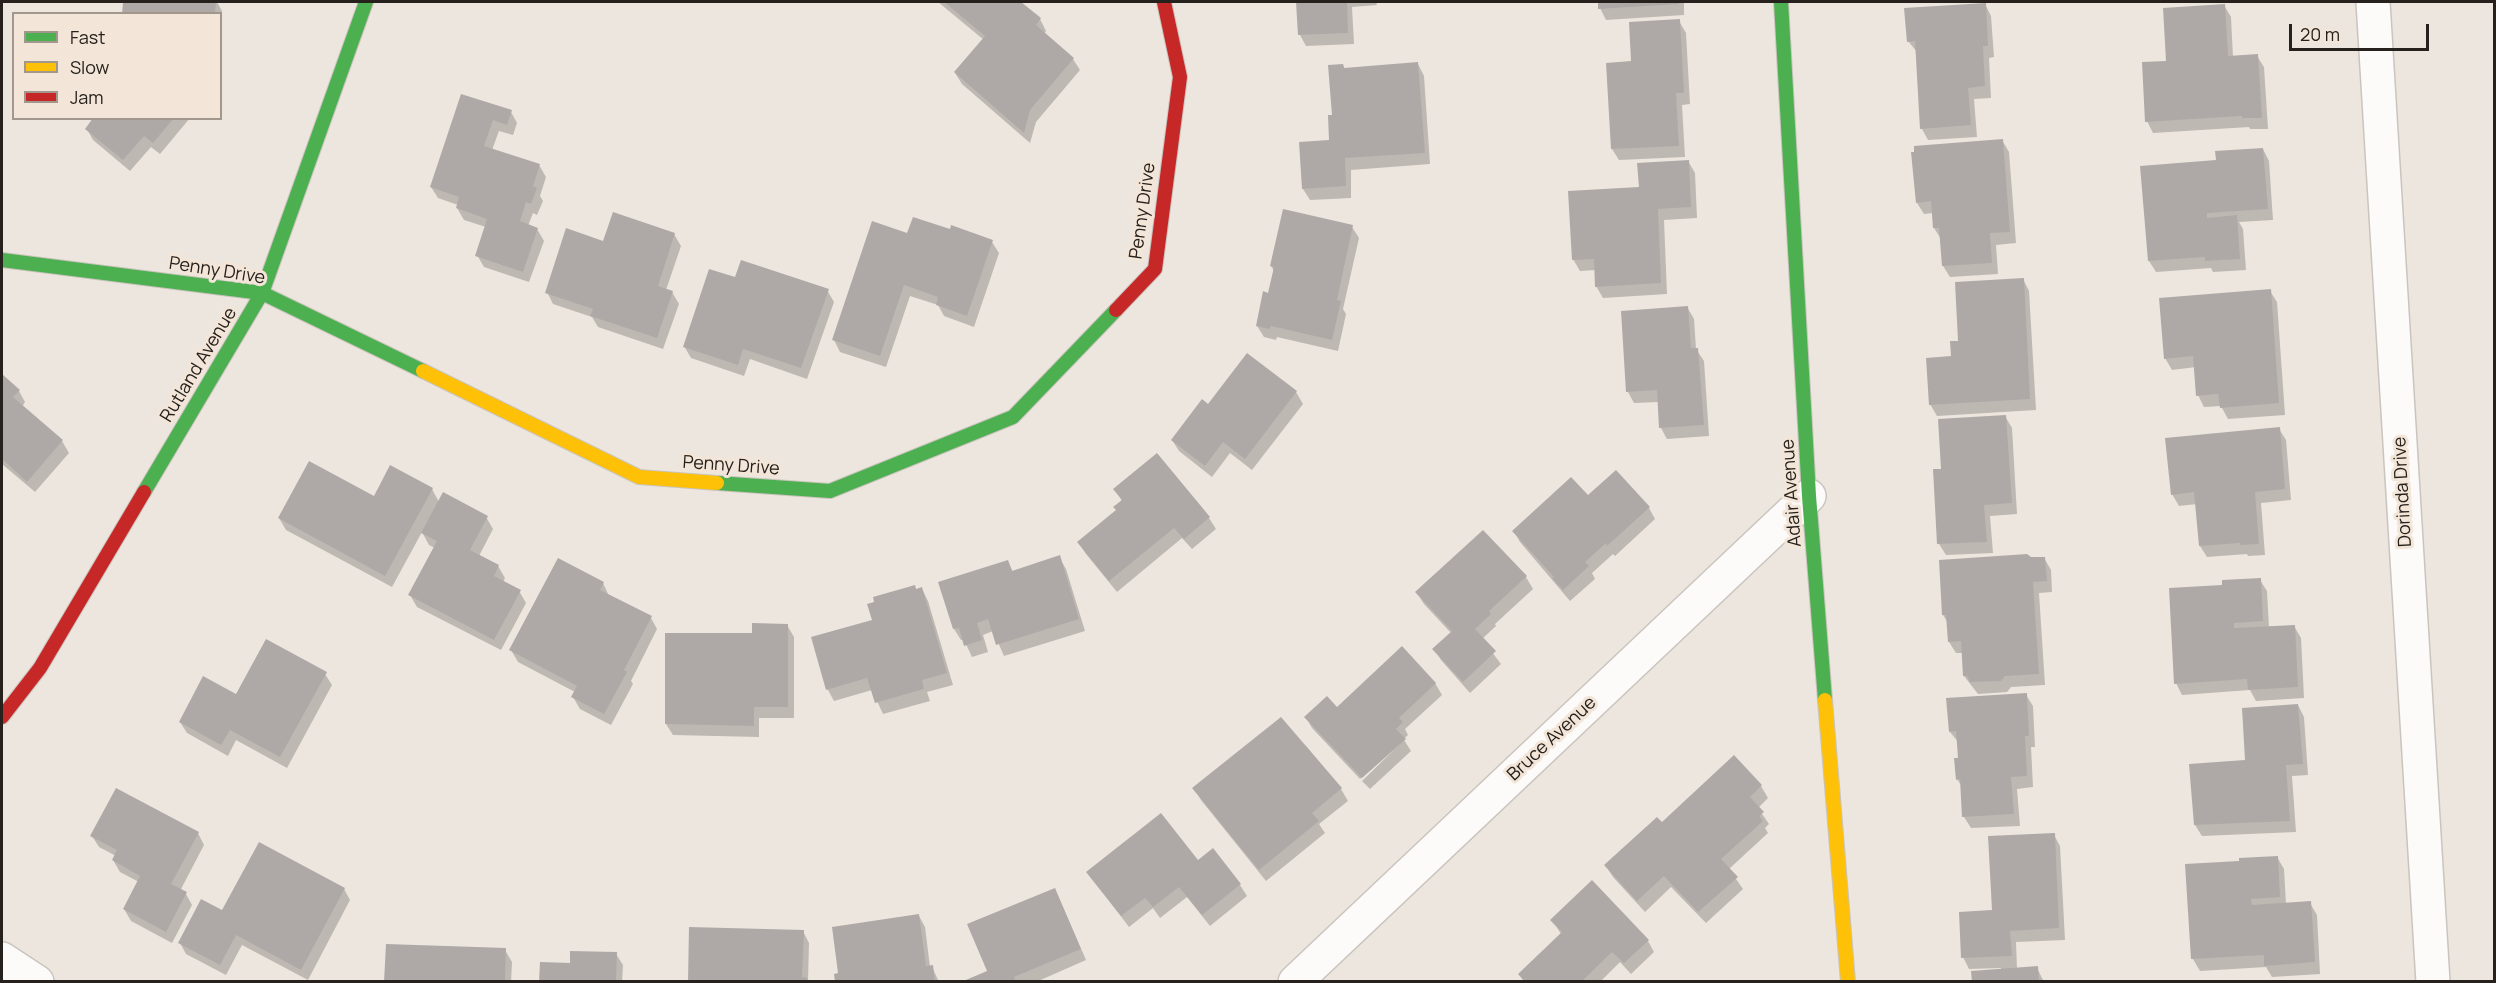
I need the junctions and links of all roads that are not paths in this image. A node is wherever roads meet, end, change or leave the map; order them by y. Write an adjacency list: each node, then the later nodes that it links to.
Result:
1 (366, 2): 6 (street, Rutland Avenue)
2 (1164, 2): 6 (street, Penny Drive)
3 (1781, 2): 7 (street, Adair Avenue)
4 (2373, 2): 13 (street, Dorinda Drive)
5 (2, 260): 6 (street, Penny Drive)
6 (262, 293): 8 (street, Rutland Avenue)
7 (1809, 496): 11 (street, Bruce Avenue); 12 (street, Adair Avenue)
8 (2, 717)
9 (2, 959): 10 (street)
10 (37, 981)
11 (1295, 981)
12 (1848, 981)
13 (2433, 981)

